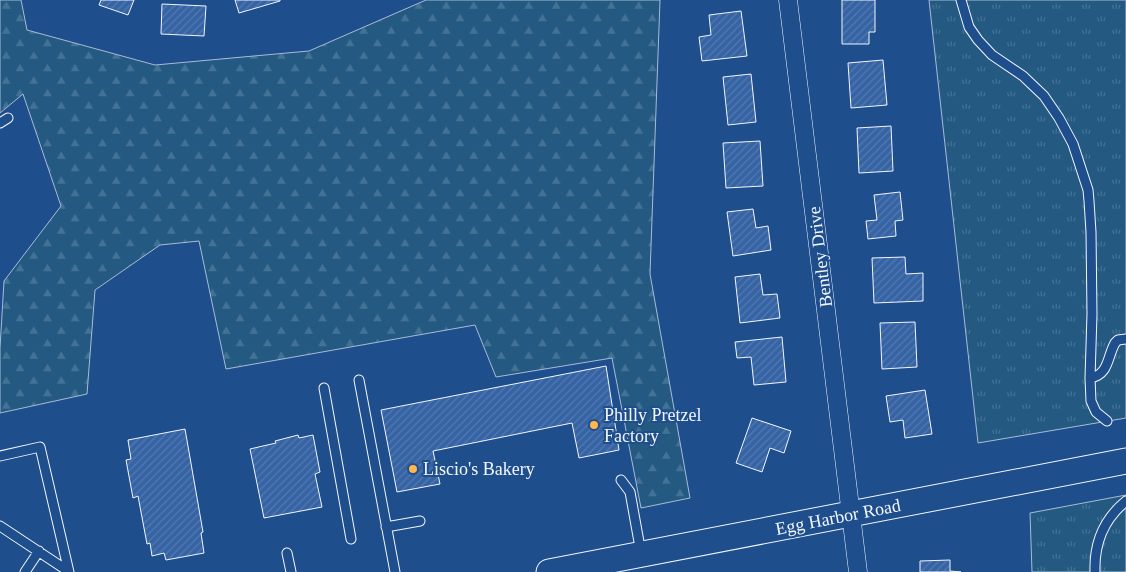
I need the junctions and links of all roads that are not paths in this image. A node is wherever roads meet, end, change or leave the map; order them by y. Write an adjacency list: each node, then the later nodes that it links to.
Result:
1 (788, 0): 14 (street, Bentley Drive)
2 (961, 0): 6 (lane)
3 (8, 118): 4 (lane)
4 (0, 123)
5 (1126, 339): 6 (lane)
6 (1090, 378): 9 (lane)
7 (359, 380): 17 (lane)
8 (324, 388): 18 (lane)
9 (1107, 421)
10 (0, 456): 23 (lane)
11 (1126, 461): 14 (main road, Egg Harbor Road)
12 (621, 480): 21 (lane)
13 (1126, 501): 28 (lane)
14 (851, 515): 21 (main road, Egg Harbor Road); 27 (street, Bentley Drive)
15 (420, 521): 17 (lane)
16 (0, 526): 19 (lane)
17 (386, 527): 25 (lane)
18 (351, 539)
19 (39, 551): 22 (lane); 23 (lane)
20 (287, 553): 24 (lane)
21 (641, 554): 26 (main road, Egg Harbor Road)
22 (25, 572)
23 (69, 572)
24 (291, 572)
25 (395, 572)
26 (550, 572)
27 (858, 572)
28 (1095, 572)

